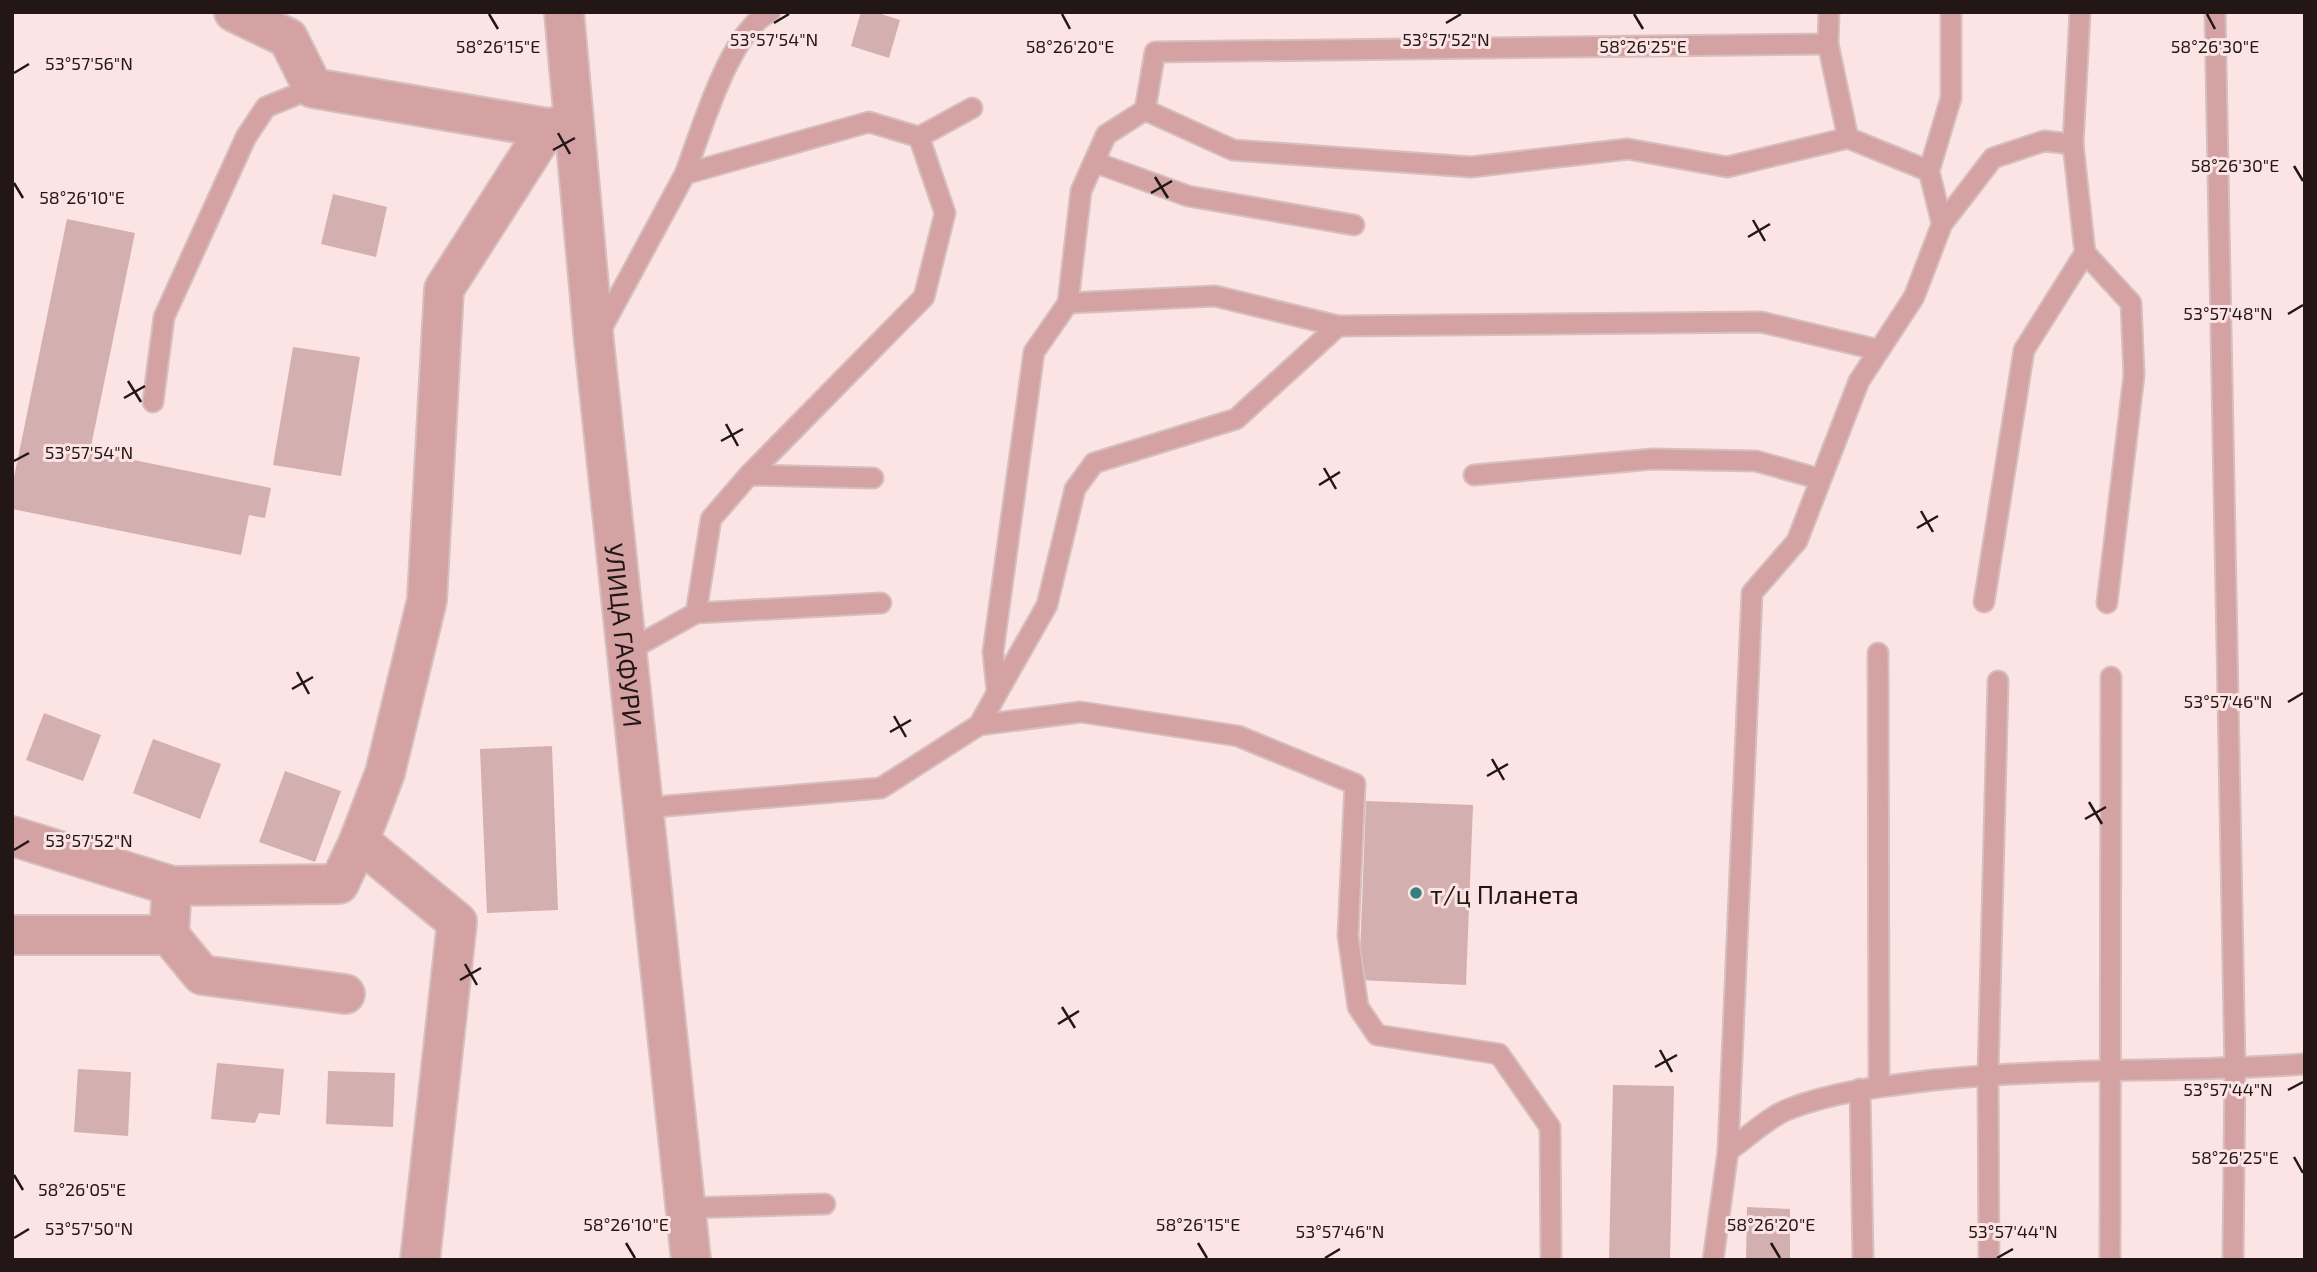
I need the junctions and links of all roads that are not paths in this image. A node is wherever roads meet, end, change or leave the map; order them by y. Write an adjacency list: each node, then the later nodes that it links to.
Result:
1 (234, 12): 9 (street)
2 (564, 12): 12 (street, УЛИЦА ГАФУРИ)
3 (770, 12): 18 (lane)
4 (1829, 12): 8 (lane)
5 (1951, 12): 17 (lane)
6 (2080, 12): 15 (lane)
7 (2215, 12): 50 (lane)
8 (1828, 44): 11 (lane); 14 (lane)
9 (313, 88): 12 (street); 26 (lane)
10 (972, 108): 13 (lane)
11 (1145, 110): 14 (lane); 16 (lane)
12 (562, 126): 24 (street, УЛИЦА ГАФУРИ); 43 (street)
13 (919, 137): 18 (lane); 27 (lane)
14 (1848, 138): 17 (lane)
15 (2073, 144): 19 (lane); 21 (lane)
16 (1094, 162): 20 (lane); 22 (lane)
17 (1929, 171): 19 (lane)
18 (685, 174): 24 (lane)
19 (1942, 224): 25 (lane)
20 (1354, 225)
21 (2085, 253): 31 (lane); 33 (lane)
22 (1068, 303): 23 (lane); 39 (lane)
23 (1338, 326): 25 (lane); 39 (lane)
24 (594, 342): 35 (street, УЛИЦА ГАФУРИ)
25 (1879, 350): 30 (lane)
26 (153, 402)
27 (749, 475): 29 (lane); 34 (lane)
28 (1474, 475): 30 (lane)
29 (873, 478)
30 (1821, 479): 53 (lane)
31 (1984, 602)
32 (881, 603): 34 (lane)
33 (2106, 603)
34 (696, 613): 35 (lane)
35 (626, 652): 41 (street, УЛИЦА ГАФУРИ)
36 (1878, 653): 52 (lane)
37 (2111, 677): 49 (lane)
38 (1998, 681): 51 (lane)
39 (997, 691): 40 (lane)
40 (979, 725): 41 (lane); 58 (lane)
41 (643, 808): 55 (street, УЛИЦА ГАФУРИ)
42 (12, 836): 44 (street)
43 (359, 841): 44 (street); 56 (street)
44 (172, 886): 46 (street)
45 (12, 935): 46 (street)
46 (169, 935): 47 (street)
47 (345, 994)
48 (2305, 1064): 50 (lane)
49 (2112, 1069): 50 (lane); 51 (lane); 62 (lane)
50 (2235, 1069): 63 (lane)
51 (1988, 1074): 52 (lane); 61 (lane)
52 (1869, 1088): 53 (lane); 60 (lane)
53 (1728, 1151): 59 (lane)
54 (825, 1204): 55 (lane)
55 (685, 1208): 57 (street, УЛИЦА ГАФУРИ)
56 (420, 1260)
57 (691, 1260)
58 (1551, 1260)
59 (1713, 1260)
60 (1863, 1260)
61 (1989, 1260)
62 (2110, 1260)
63 (2233, 1260)

